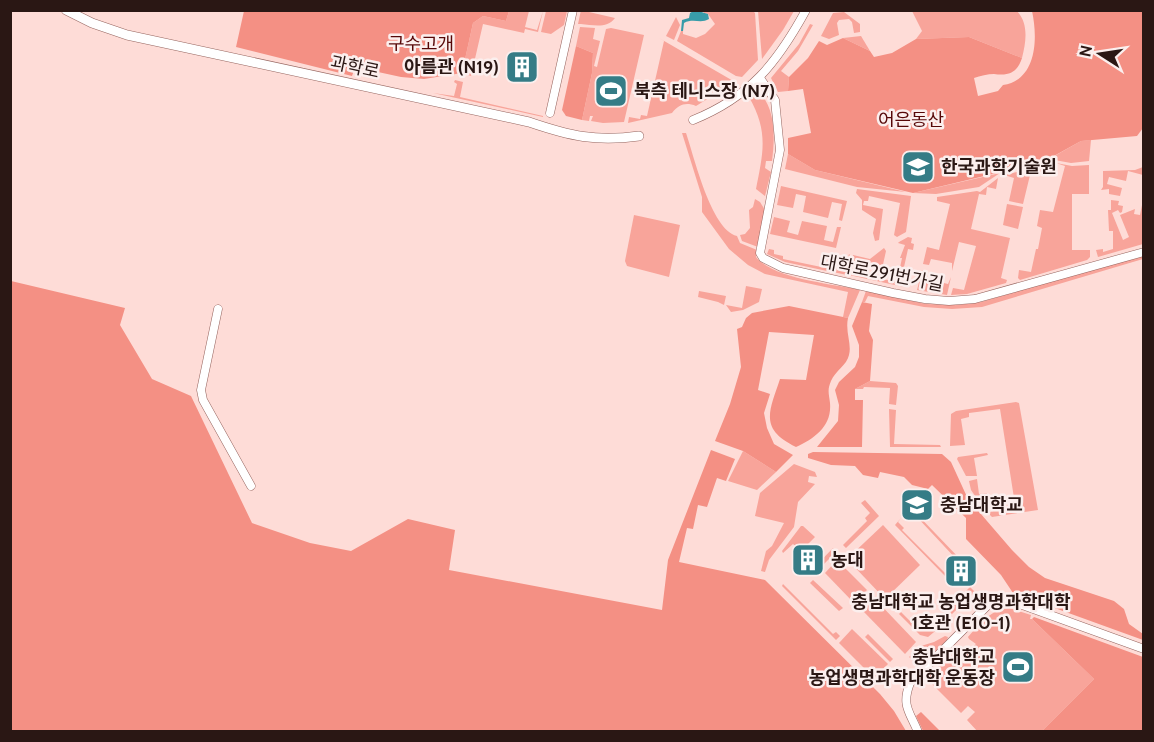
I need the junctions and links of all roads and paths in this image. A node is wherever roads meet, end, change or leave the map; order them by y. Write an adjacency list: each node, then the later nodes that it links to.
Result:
1 (66, 10): 7 (street, 과학로)
2 (573, 10): 5 (street)
3 (806, 10): 4 (street)
4 (760, 78): 6 (street); 8 (street, 대학로291번가길)
5 (550, 113)
6 (693, 120)
7 (639, 136)
8 (1143, 252)
9 (218, 309): 10 (street)
10 (251, 486)
11 (1143, 649): 12 (street)
12 (918, 732)

